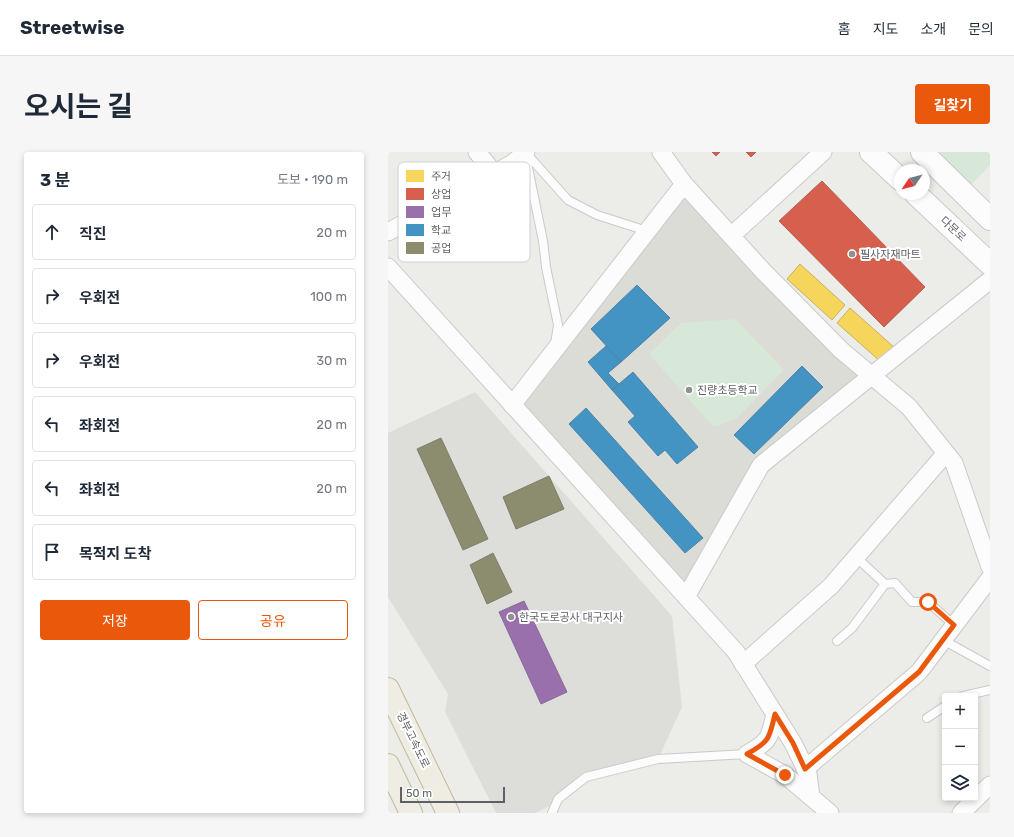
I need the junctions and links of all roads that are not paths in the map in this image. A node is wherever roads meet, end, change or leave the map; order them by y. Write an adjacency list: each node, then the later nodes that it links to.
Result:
1 (477, 152): 7 (street)
2 (526, 152): 8 (street); 9 (lane); 16 (lane)
3 (662, 152): 12 (street)
4 (823, 152): 18 (street)
5 (871, 152): 11 (main road)
6 (922, 152): 14 (main road)
7 (485, 162)
8 (514, 162)
9 (528, 162)
10 (530, 173): 22 (lane)
11 (894, 174)
12 (684, 184): 16 (street); 18 (street)
13 (922, 200): 19 (main road, 다문로)
14 (990, 219)
15 (398, 226): 17 (street)
16 (647, 231): 22 (street)
17 (388, 232)
18 (731, 236): 23 (street)
19 (990, 264)
20 (388, 268): 24 (street)
21 (990, 280): 23 (street)
22 (555, 350): 24 (street)
23 (872, 376): 25 (street); 30 (street)
24 (512, 405): 30 (street)
25 (946, 453): 26 (street); 27 (street)
26 (856, 557): 29 (lane); 34 (street)
27 (990, 567)
28 (990, 578): 31 (street)
29 (885, 584): 31 (lane); 33 (lane)
30 (686, 597): 34 (street)
31 (954, 625): 32 (street)
32 (943, 640): 35 (lane); 44 (street)
33 (837, 641)
34 (743, 664): 40 (street)
35 (990, 666)
36 (388, 689): 48 (highway, 경부고속도로)
37 (990, 690): 38 (lane)
38 (976, 693)
39 (942, 708): 41 (lane)
40 (775, 714): 42 (street); 44 (street)
41 (927, 718)
42 (747, 754): 46 (street); 49 (lane)
43 (388, 765): 47 (highway)
44 (805, 769): 46 (street)
45 (990, 785): 51 (street)
46 (811, 797): 50 (street)
47 (411, 813)
48 (448, 813)
49 (552, 813)
50 (830, 813)
51 (961, 813)

